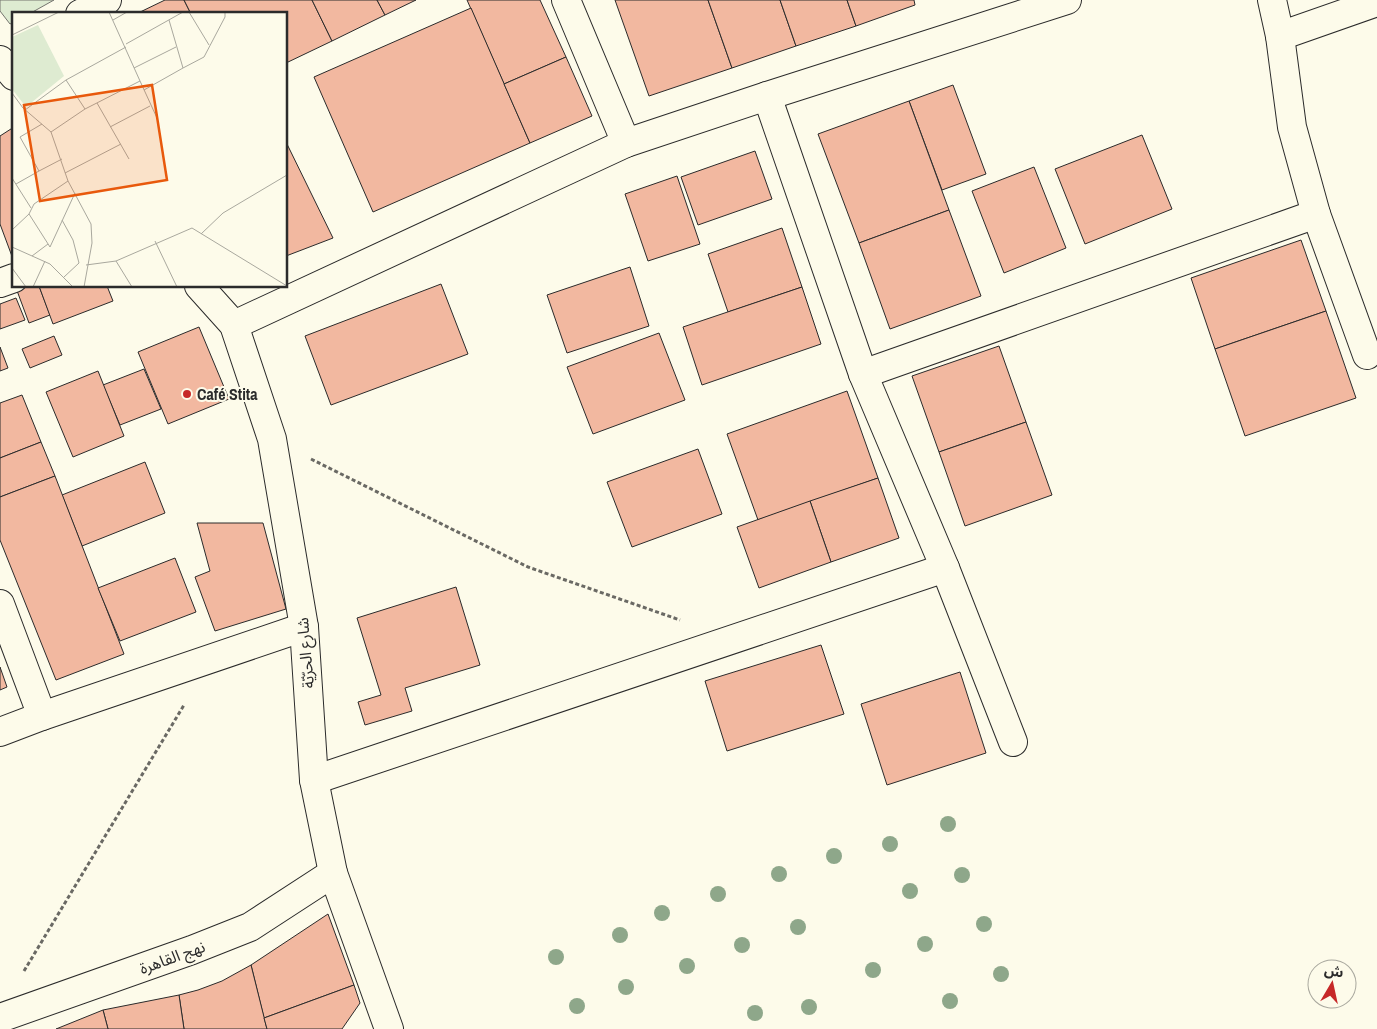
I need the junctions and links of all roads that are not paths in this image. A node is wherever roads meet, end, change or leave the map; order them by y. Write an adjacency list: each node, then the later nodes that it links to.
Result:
1 (107, 0): 6 (street)
2 (566, 0): 13 (street)
3 (1067, 0): 12 (street)
4 (1272, 0): 7 (street)
5 (1377, 2): 7 (street)
6 (84, 12)
7 (1280, 36): 14 (street)
8 (12, 49): 9 (street)
9 (0, 56)
10 (0, 60): 11 (street)
11 (12, 74)
12 (767, 96): 13 (street); 20 (street)
13 (626, 143): 18 (street)
14 (1316, 214): 19 (street); 20 (street)
15 (12, 279): 16 (street)
16 (0, 283)
17 (201, 288): 18 (street, شارع الحرّيّة)
18 (234, 325): 23 (street, شارع الحرّيّة)
19 (1367, 355)
20 (863, 374): 21 (street)
21 (945, 568): 26 (street); 27 (street)
22 (0, 604): 24 (street)
23 (304, 627): 24 (street); 27 (street, شارع الحرّيّة)
24 (42, 716): 25 (street)
25 (0, 732)
26 (1012, 742)
27 (314, 780): 28 (street, شارع الحرّيّة)
28 (333, 873): 29 (street, نهج القاهرة); 30 (street, شارع الحرّيّة)
29 (0, 1018)
30 (380, 1023)

